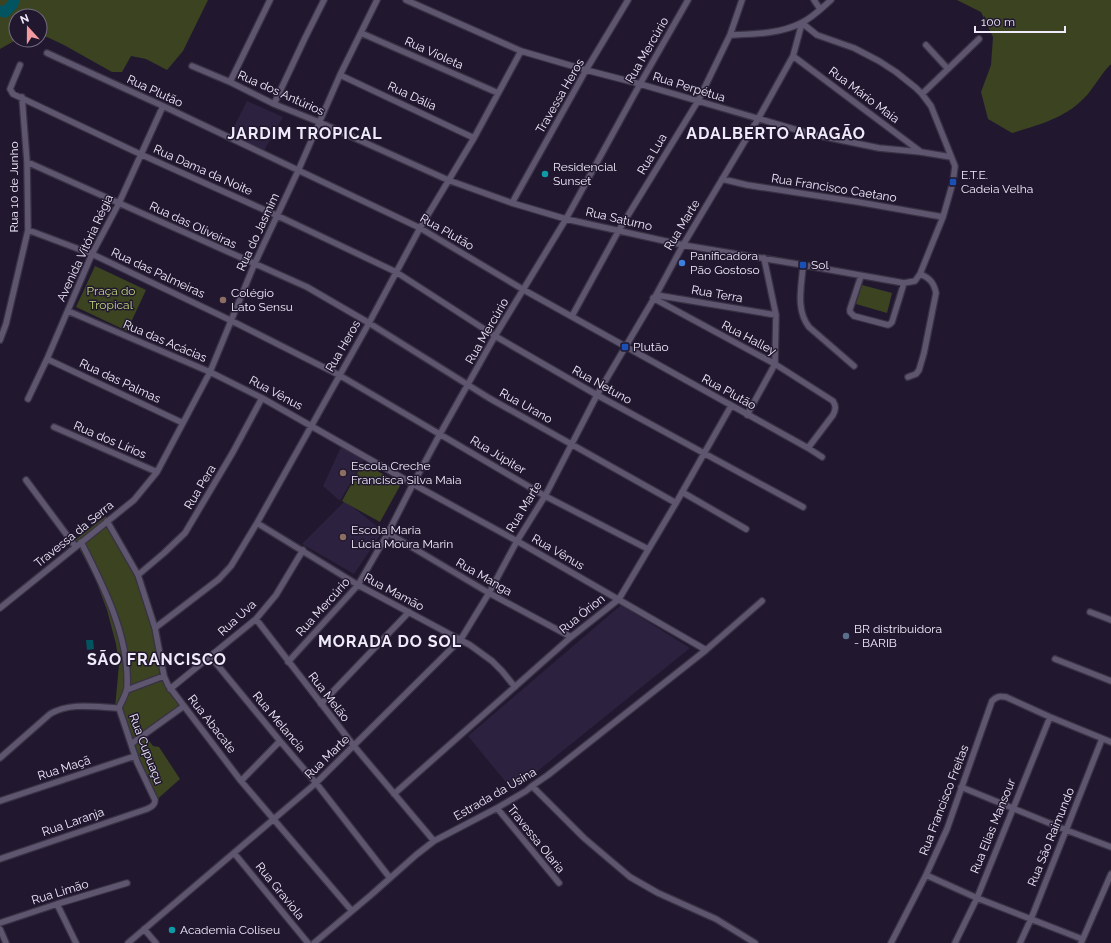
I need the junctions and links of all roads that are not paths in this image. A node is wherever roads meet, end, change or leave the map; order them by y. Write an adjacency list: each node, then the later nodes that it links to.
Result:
1 (270, 0): 24 (street)
2 (324, 0): 30 (street)
3 (377, 0): 12 (street, Rua do Jasmim)
4 (406, 0): 16 (street, Rua Perpétua)
5 (628, 0): 22 (street, Travessa Heros)
6 (688, 0): 25 (street, Rua Mercúrio)
7 (742, 0): 13 (street, Rua Lua)
8 (814, 0): 10 (street)
9 (831, 0): 10 (street)
10 (820, 10): 11 (street)
11 (802, 23): 13 (street); 18 (street, Rua Marte); 27 (street)
12 (361, 33): 23 (street, Rua do Jasmim); 26 (street, Rua Violeta)
13 (730, 35): 29 (street, Rua Lua)
14 (979, 39): 21 (street)
15 (926, 45): 21 (street)
16 (521, 51): 22 (street, Rua Perpétua); 26 (street, Rua Heros)
17 (48, 53): 31 (street, Rua Plutão)
18 (793, 56): 32 (street, Rua Marte); 35 (street, Rua Mário Maia)
19 (20, 65): 28 (street)
20 (192, 66): 24 (street, Rua dos Antúrios)
21 (948, 69): 27 (street)
22 (586, 70): 25 (street, Rua Perpétua); 43 (street, Travessa Heros)
23 (340, 75): 33 (street, Rua do Jasmim); 34 (street, Rua Dália)
24 (230, 82): 30 (street, Rua dos Antúrios)
25 (640, 84): 29 (street, Rua Perpétua); 46 (street, Rua Mercúrio)
26 (498, 93): 34 (street, Rua Heros)
27 (922, 94): 37 (street)
28 (22, 98): 36 (street, Rua Dama da Noite); 38 (street, Rua 10 de Junho)
29 (698, 101): 32 (street, Rua Perpétua); 49 (street, Rua Lua)
30 (274, 104): 33 (street, Rua dos Antúrios)
31 (163, 106): 36 (street, Avenida Vitória Régia); 39 (street, Rua Plutão)
32 (758, 119): 35 (street, Rua Perpétua); 40 (street, Rua Marte)
33 (319, 122): 39 (street, Rua do Jasmim); 41 (street, Rua dos Antúrios)
34 (474, 138): 41 (street, Rua Heros)
35 (921, 152): 37 (street, Rua Perpétua)
36 (140, 154): 42 (street, Avenida Vitória Régia); 44 (street, Rua Dama da Noite)
37 (951, 157): 45 (street)
38 (27, 162): 42 (street, Rua das Oliveiras); 48 (street, Rua 10 de Junho)
39 (298, 171): 44 (street, Rua do Jasmim); 47 (street, Rua Plutão)
40 (722, 179): 45 (street, Rua Francisco Caetano); 50 (street, Rua Marte)
41 (448, 180): 43 (street, Rua Saturno); 47 (street, Rua Heros)
42 (119, 202): 51 (street, Avenida Vitória Régia); 53 (street, Rua das Oliveiras)
43 (512, 203): 46 (street, Rua Saturno)
44 (278, 216): 53 (street, Rua do Jasmim); 55 (street, Rua Dama da Noite)
45 (943, 217): 56 (street)
46 (566, 218): 49 (street, Rua Saturno); 59 (street, Rua Mercúrio)
47 (420, 228): 55 (street, Rua Heros); 59 (street, Rua Plutão)
48 (28, 230): 51 (street, Rua das Palmeiras); 67 (street, Rua 10 de Junho)
49 (619, 230): 50 (street, Rua Saturno); 63 (street, Rua Lua)
50 (683, 245): 52 (street, Rua Saturno); 60 (street, Rua Marte)
51 (92, 254): 61 (street, Avenida Vitória Régia); 64 (street, Rua das Palmeiras)
52 (764, 258): 54 (street, Rua Saturno); 62 (street)
53 (254, 265): 64 (street, Rua do Jasmim); 65 (street, Rua das Oliveiras)
54 (803, 265): 57 (street, Rua Saturno); 71 (street)
55 (396, 272): 65 (street, Rua Heros); 66 (street, Rua Netuno)
56 (920, 274): 58 (street, Rua Saturno); 74 (street)
57 (860, 276): 58 (street, Rua Saturno); 58 (street)
58 (904, 283)
59 (524, 290): 63 (street, Rua Plutão); 66 (street, Rua Mercúrio)
60 (654, 297): 62 (street, Rua Terra); 68 (street, Rua Marte); 70 (street, Rua Halley)
61 (68, 311): 69 (street, Avenida Vitória Régia); 72 (street, Rua das Acácias)
62 (776, 315): 70 (street)
63 (572, 316): 68 (street, Rua Plutão)
64 (232, 321): 72 (street, Rua do Jasmim); 73 (street, Rua das Palmeiras)
65 (369, 323): 73 (street, Rua Heros); 75 (street, Rua Urano)
66 (496, 336): 75 (street, Rua Mercúrio); 76 (street, Rua Netuno)
67 (0, 340)
68 (625, 347): 76 (street, Rua Marte); 79 (street, Rua Plutão)
69 (47, 359): 78 (street, Avenida Vitória Régia); 81 (street, Rua das Palmas)
70 (775, 364): 80 (street); 86 (street, Rua Halley)
71 (854, 366)
72 (210, 372): 77 (street, Rua Vênus); 81 (street, Rua do Jasmim)
73 (339, 375): 82 (street, Rua Heros); 84 (street, Rua Júpiter)
74 (908, 377)
75 (468, 386): 84 (street, Rua Mercúrio); 85 (street, Rua Urano)
76 (598, 395): 85 (street, Rua Marte); 87 (street, Rua Netuno)
77 (262, 398): 82 (street, Rua Vênus); 105 (street, Rua Pera)
78 (28, 399)
79 (731, 406): 80 (street, Rua Plutão); 87 (street, Rua Órion)
80 (747, 415): 86 (street, Rua Plutão)
81 (183, 423): 89 (street, Rua do Jasmim)
82 (311, 425): 91 (street, Rua Vênus); 97 (street, Rua Heros)
83 (54, 428): 89 (street, Rua dos Lírios)
84 (440, 434): 91 (street, Rua Mercúrio); 93 (street, Rua Júpiter)
85 (572, 445): 93 (street, Rua Marte); 94 (street, Rua Urano)
86 (808, 448): 88 (street, Rua Plutão)
87 (703, 453): 92 (street, Rua Órion); 95 (street, Rua Netuno)
88 (822, 458)
89 (157, 472): 96 (street, Travessa da Serra)
90 (26, 480): 102 (street)
91 (413, 484): 99 (street, Rua Mercúrio); 100 (street, Rua Vênus)
92 (682, 492): 94 (street, Rua Órion); 98 (street)
93 (545, 496): 100 (street, Rua Marte); 103 (street, Rua Júpiter)
94 (676, 502): 103 (street, Rua Órion)
95 (803, 507)
96 (107, 521): 101 (street, Travessa da Serra); 105 (street, Rua Abacate)
97 (256, 523): 104 (street, Rua Mamão); 115 (street, Rua Heros)
98 (746, 529)
99 (388, 533): 106 (street, Rua Mercúrio); 107 (street, Rua Manga)
100 (517, 541): 107 (street, Rua Marte); 108 (street, Rua Vênus)
101 (81, 542): 102 (street, Travessa da Serra); 126 (street, Rua Cupuaçu)
102 (75, 546): 110 (street, Travessa da Serra)
103 (648, 549): 108 (street, Rua Órion)
104 (303, 550): 106 (street, Rua Mamão); 113 (street, Rua Uva)
105 (138, 575): 115 (street, Rua Abacate)
106 (358, 585): 111 (street, Rua Mamão); 121 (street, Rua Mercúrio)
107 (489, 593): 116 (street, Rua Manga); 117 (street, Rua Marte)
108 (618, 599): 116 (street, Rua Órion); 118 (street, Rua Vênus)
109 (762, 601): 118 (street, Estrada da Usina)
110 (0, 608)
111 (409, 612): 117 (street, Rua Mamão); 127 (street)
112 (1090, 612): 114 (street)
113 (256, 619): 119 (street, Rua Uva); 121 (street, Rua Melão)
114 (1111, 620)
115 (155, 628): 122 (street, Rua Abacate)
116 (571, 637): 124 (street, Rua Órion)
117 (461, 639): 124 (street, Rua Mamão); 135 (street, Rua Marte)
118 (706, 650): 140 (street, Estrada da Usina)
119 (210, 656): 125 (street, Rua Uva); 132 (street, Rua Melancia)
120 (1055, 659): 123 (street)
121 (288, 662): 127 (street, Rua Melão)
122 (164, 676): 125 (street, Rua Abacate); 126 (street)
123 (1111, 682)
124 (515, 687): 142 (street, Rua Órion)
125 (170, 689): 128 (street, Rua Abacate)
126 (127, 690): 129 (street, Rua Cupuaçu)
127 (321, 704): 135 (street, Rua Melão)
128 (184, 706): 134 (street); 138 (street, Rua Abacate)
129 (119, 708): 134 (street, Rua Cupuaçu); 137 (street)
130 (1050, 717): 131 (street); 141 (street, Rua Francisco Freitas); 146 (street, Rua Elias Mansour)
131 (1102, 739): 133 (street); 148 (street, Rua São Raimundo)
132 (280, 741): 138 (street); 139 (street, Rua Melancia)
133 (1111, 742)
134 (131, 744): 136 (street, Rua Cupuaçu)
135 (354, 746): 139 (street, Rua Marte); 142 (street, Rua Melão)
136 (135, 756): 143 (street, Rua Maçã); 144 (street, Rua Cupuaçu)
137 (0, 758)
138 (241, 781): 147 (street, Rua Abacate)
139 (316, 783): 147 (street, Rua Marte); 155 (street, Rua Melancia)
140 (532, 786): 145 (street, Estrada da Usina); 172 (street)
141 (961, 787): 146 (street); 154 (street, Rua Francisco Freitas)
142 (394, 794): 149 (street, Rua Melão)
143 (0, 801)
144 (154, 806): 152 (street, Rua Laranja)
145 (497, 808): 149 (street, Estrada da Usina); 156 (street, Travessa Olaria)
146 (1012, 808): 148 (street); 158 (street, Rua Elias Mansour)
147 (274, 820): 151 (street, Rua Marte); 160 (street, Rua Abacate)
148 (1066, 830): 150 (street); 161 (street, Rua São Raimundo)
149 (434, 841): 155 (street, Estrada da Usina)
150 (1111, 847)
151 (234, 853): 163 (street, Rua Marte); 170 (street, Rua Graviola)
152 (0, 859)
153 (1111, 874): 165 (street)
154 (926, 875): 158 (street); 173 (street, Rua Francisco Freitas)
155 (390, 878): 160 (street, Estrada da Usina)
156 (559, 883)
157 (127, 884): 159 (street, Rua Limão)
158 (976, 898): 161 (street); 174 (street, Rua Elias Mansour)
159 (57, 904): 162 (street, Rua Limão); 167 (street)
160 (352, 912): 171 (street, Estrada da Usina)
161 (1031, 919): 165 (street); 175 (street, Rua São Raimundo)
162 (0, 923)
163 (144, 929): 168 (street, Rua Marte); 169 (street)
164 (0, 930): 166 (street)
165 (1081, 941)
166 (6, 943)
167 (76, 943)
168 (128, 943)
169 (156, 943)
170 (308, 943)
171 (314, 943)
172 (755, 943)
173 (891, 943)
174 (955, 943)
175 (1020, 943)

